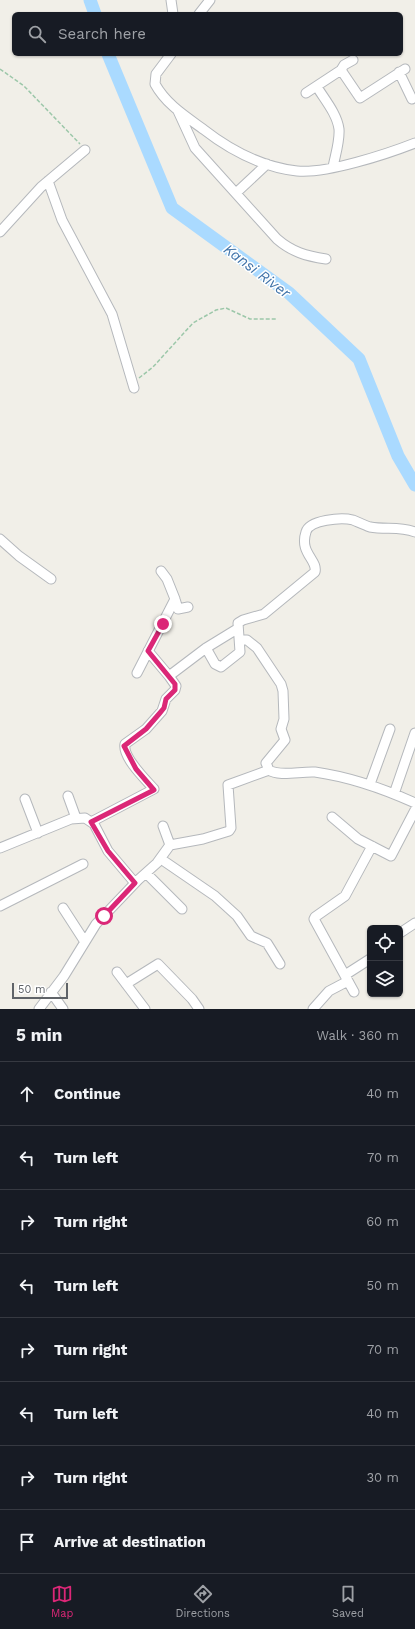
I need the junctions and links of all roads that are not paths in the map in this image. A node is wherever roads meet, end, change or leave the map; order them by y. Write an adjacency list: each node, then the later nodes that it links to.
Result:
1 (171, 0): 3 (street)
2 (210, 0): 4 (street)
3 (173, 12)
4 (201, 12)
5 (170, 56): 11 (street)
6 (353, 60): 7 (street)
7 (341, 70): 8 (street); 10 (street)
8 (317, 87): 9 (street); 15 (street)
9 (306, 94)
10 (412, 99)
11 (177, 110): 14 (street); 17 (street)
12 (415, 143): 15 (street)
13 (85, 150): 16 (street)
14 (267, 164): 15 (street); 17 (street)
15 (333, 167)
16 (48, 181): 18 (street); 20 (street)
17 (236, 193): 19 (street)
18 (0, 232)
19 (326, 259)
20 (134, 385)
21 (415, 532): 27 (street)
22 (0, 539): 24 (street)
23 (160, 571): 25 (street)
24 (52, 579)
25 (175, 599): 26 (street); 30 (street)
26 (188, 607)
27 (237, 629): 28 (street); 29 (street)
28 (240, 640): 29 (street); 35 (street)
29 (206, 648): 32 (street)
30 (148, 651): 31 (street); 32 (street)
31 (137, 673)
32 (169, 676): 44 (street)
33 (390, 729): 36 (street)
34 (415, 733): 37 (street)
35 (269, 770): 36 (street); 47 (street)
36 (370, 784): 37 (street)
37 (394, 794): 40 (street)
38 (68, 796): 43 (street)
39 (24, 799): 46 (street)
40 (415, 803)
41 (415, 810): 48 (street)
42 (332, 817): 48 (street)
43 (76, 818): 44 (street); 46 (street)
44 (91, 822): 53 (street)
45 (163, 826): 47 (street)
46 (38, 833): 49 (street)
47 (170, 845): 50 (street)
48 (372, 846): 63 (street)
49 (0, 848)
50 (161, 859): 52 (street); 61 (street)
51 (83, 864): 54 (street)
52 (146, 873): 53 (street); 56 (street)
53 (135, 883): 59 (street)
54 (0, 906)
55 (63, 908): 59 (street)
56 (182, 910)
57 (415, 923): 58 (street)
58 (403, 931)
59 (85, 942): 65 (street)
60 (367, 961): 63 (street)
61 (280, 964)
62 (117, 972): 64 (street)
63 (346, 978): 66 (street); 71 (street)
64 (126, 984): 69 (street); 70 (street)
65 (51, 992): 67 (street); 68 (street)
66 (354, 992)
67 (38, 1009)
68 (63, 1009)
69 (145, 1009)
70 (199, 1009)
71 (313, 1009)

